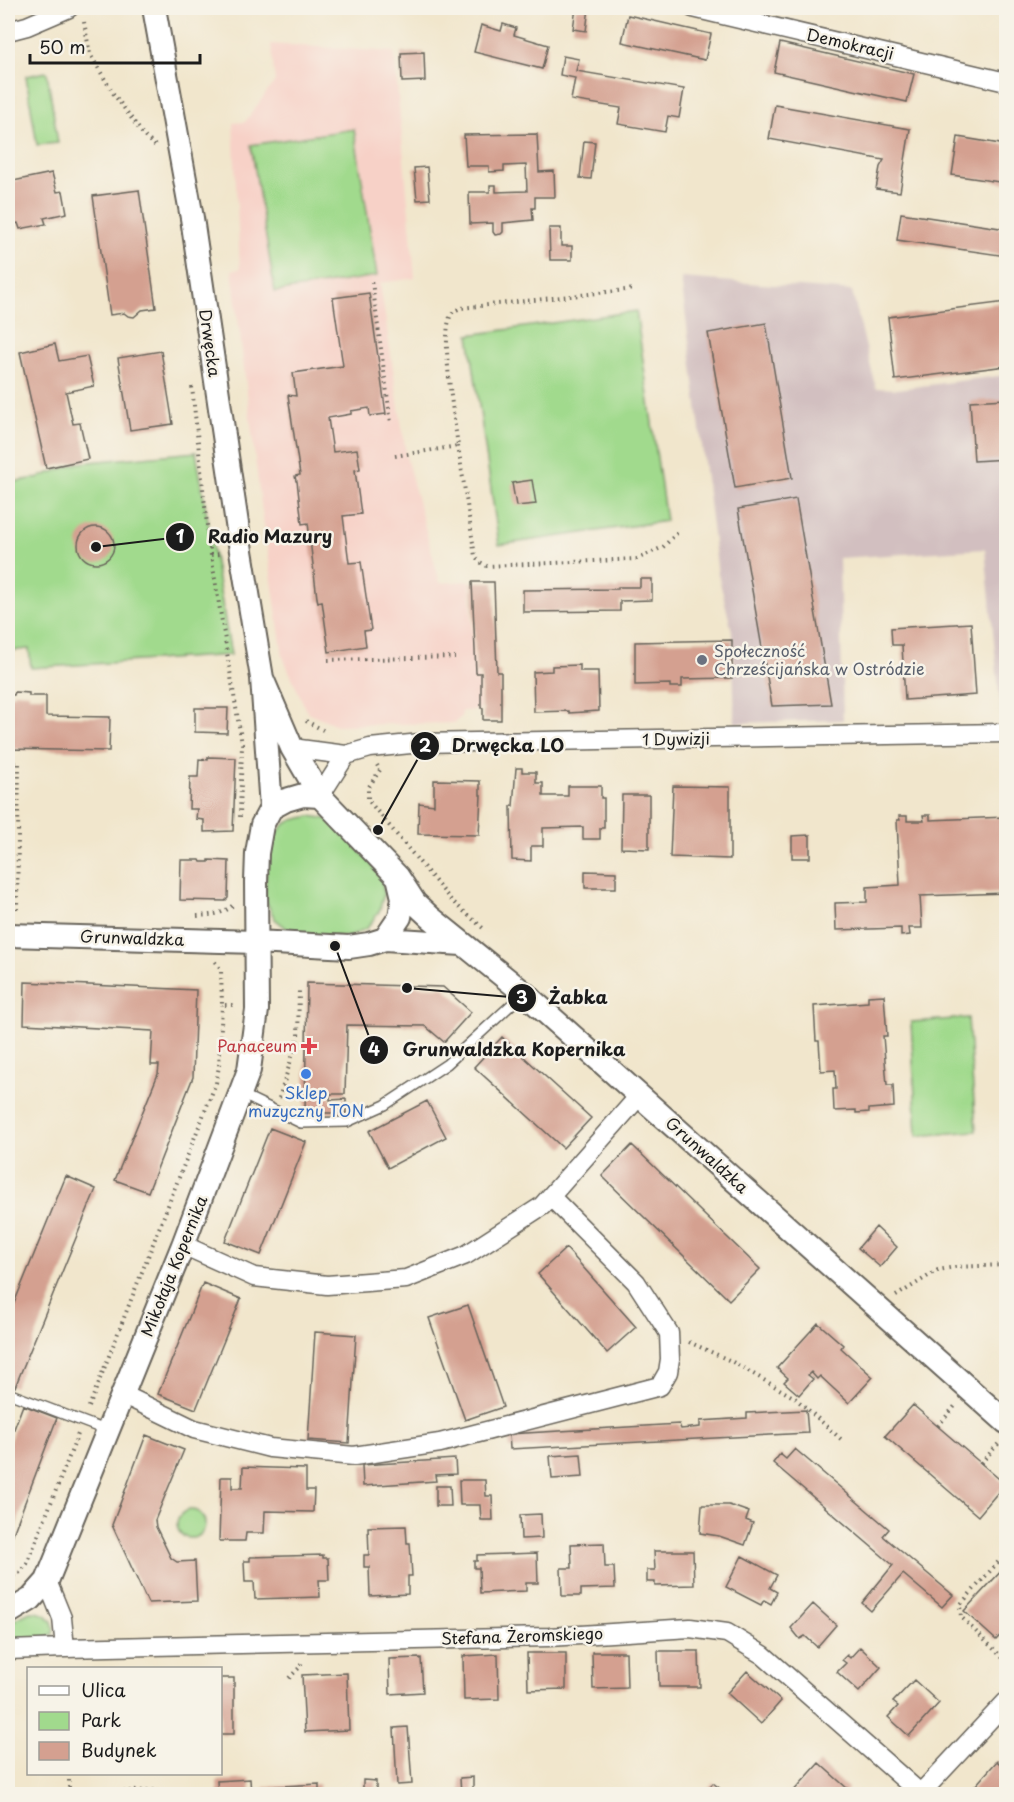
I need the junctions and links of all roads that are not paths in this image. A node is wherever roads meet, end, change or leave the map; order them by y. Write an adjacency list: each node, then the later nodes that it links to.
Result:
1 (69, 8): 4 (street)
2 (154, 8): 6 (street, Drwęcka)
3 (693, 8): 5 (street, Demokracji)
4 (8, 31)
5 (1006, 82)
6 (262, 678): 8 (street, Drwęcka); 11 (street, Drwęcka)
7 (1006, 733): 9 (street, 1 Dywizji)
8 (292, 748): 9 (street, 1 Dywizji); 10 (street, Drwęcka)
9 (346, 755): 10 (street)
10 (320, 796): 11 (street); 12 (street)
11 (271, 808): 15 (street)
12 (398, 877): 14 (street); 16 (street)
13 (8, 935): 15 (street, Grunwaldzka)
14 (385, 939): 15 (street); 16 (street)
15 (256, 942): 18 (street, Mikołaja Kopernika)
16 (462, 944): 17 (street, Grunwaldzka)
17 (524, 993): 18 (lane); 19 (street, Grunwaldzka)
18 (242, 1094): 21 (street, Mikołaja Kopernika)
19 (640, 1095): 20 (street); 25 (street, Grunwaldzka)
20 (551, 1197): 21 (street); 23 (street)
21 (183, 1245): 23 (street, Mikołaja Kopernika)
22 (8, 1394): 24 (lane)
23 (122, 1394): 24 (street, Mikołaja Kopernika)
24 (108, 1431): 26 (street, Mikołaja Kopernika)
25 (1004, 1431)
26 (47, 1581): 27 (street, Mikołaja Kopernika); 28 (street)
27 (8, 1613)
28 (65, 1648): 29 (street); 31 (street, Stefana Żeromskiego)
29 (8, 1650)
30 (1006, 1702): 31 (street)
31 (920, 1794)

